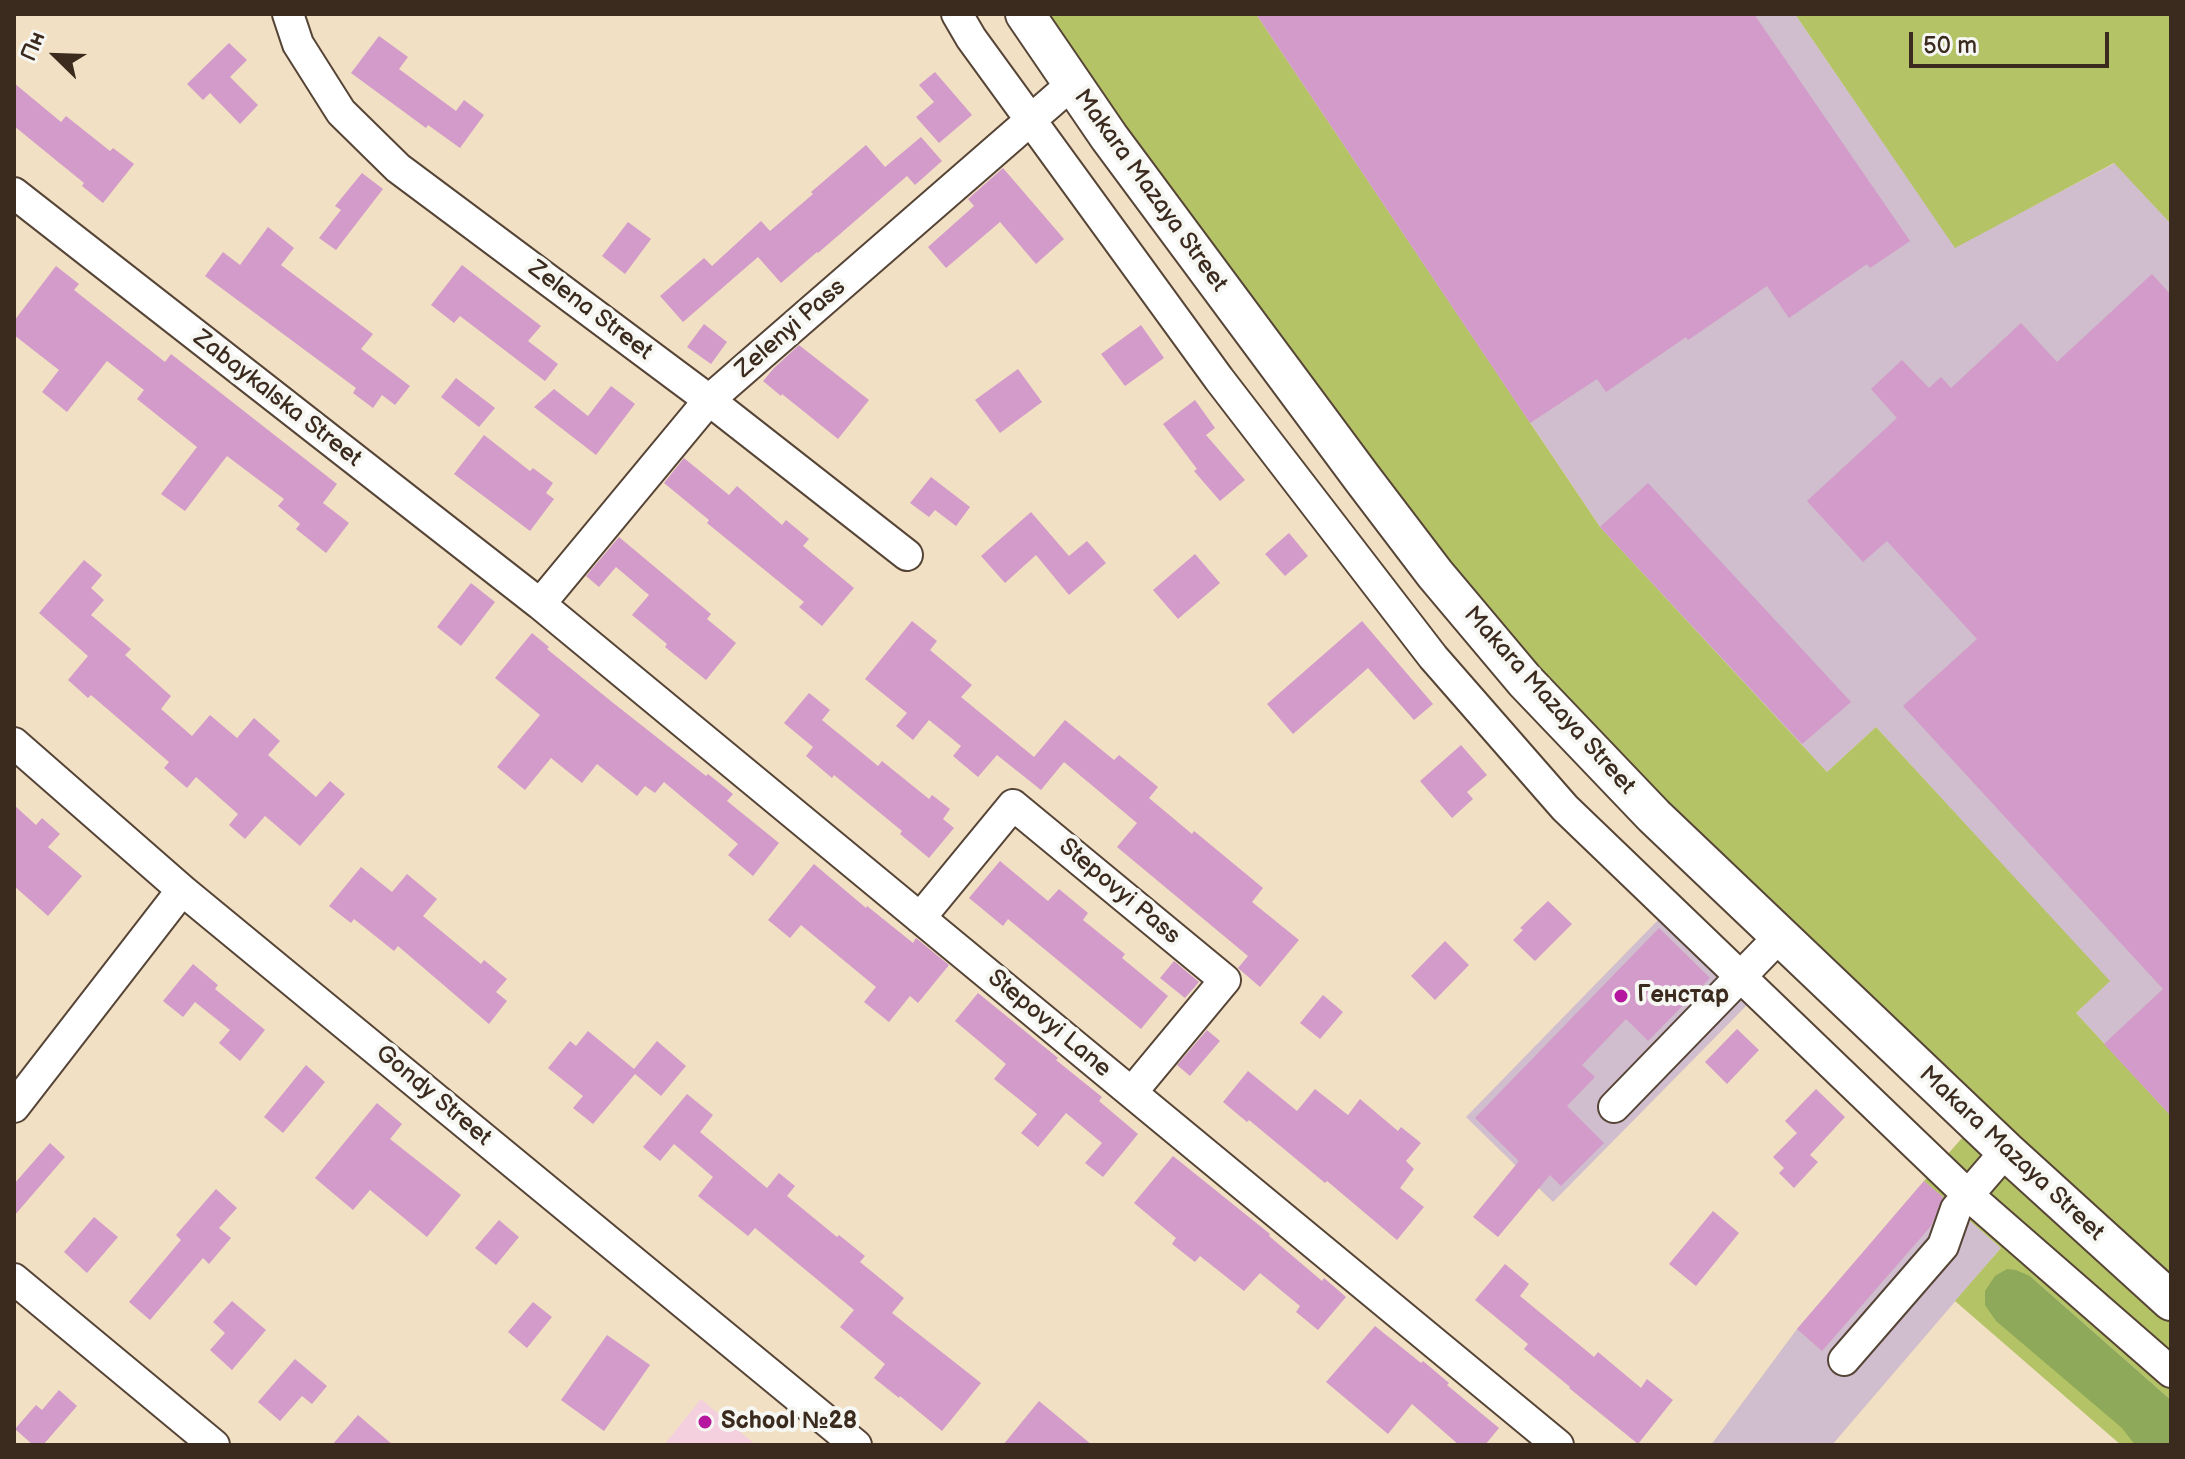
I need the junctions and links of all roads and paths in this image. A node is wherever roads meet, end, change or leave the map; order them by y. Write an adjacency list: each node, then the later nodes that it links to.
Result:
1 (288, 14): 7 (street, Zelena Street)
2 (957, 14): 5 (street)
3 (1025, 14): 4 (main road, Makara Mazaya Street)
4 (1072, 84): 5 (street, Zelenyi Pass); 13 (main road, Makara Mazaya Street)
5 (1031, 121): 7 (street, Zelenyi Pass); 14 (street)
6 (14, 193): 9 (street, Zabaykalska Street)
7 (709, 400): 8 (street, Zelena Street); 9 (street, Zelenyi Pass)
8 (907, 555)
9 (540, 604): 12 (street, Stepovyi Lane)
10 (14, 743): 11 (street, Gondy Street)
11 (182, 890): 16 (street); 25 (street, Gondy Street)
12 (920, 918): 15 (street, Stepovyi Lane); 15 (street, Stepovyi Pass)
13 (1780, 936): 14 (street); 18 (main road, Makara Mazaya Street)
14 (1740, 977): 17 (street); 19 (street)
15 (1132, 1092): 26 (street, Stepovyi Lane)
16 (14, 1107)
17 (1614, 1107)
18 (2006, 1151): 19 (street); 21 (main road, Makara Mazaya Street)
19 (1968, 1195): 22 (street); 23 (street)
20 (14, 1279): 24 (street)
21 (2171, 1301)
22 (1844, 1360)
23 (2171, 1372)
24 (214, 1445)
25 (856, 1445)
26 (1558, 1445)

